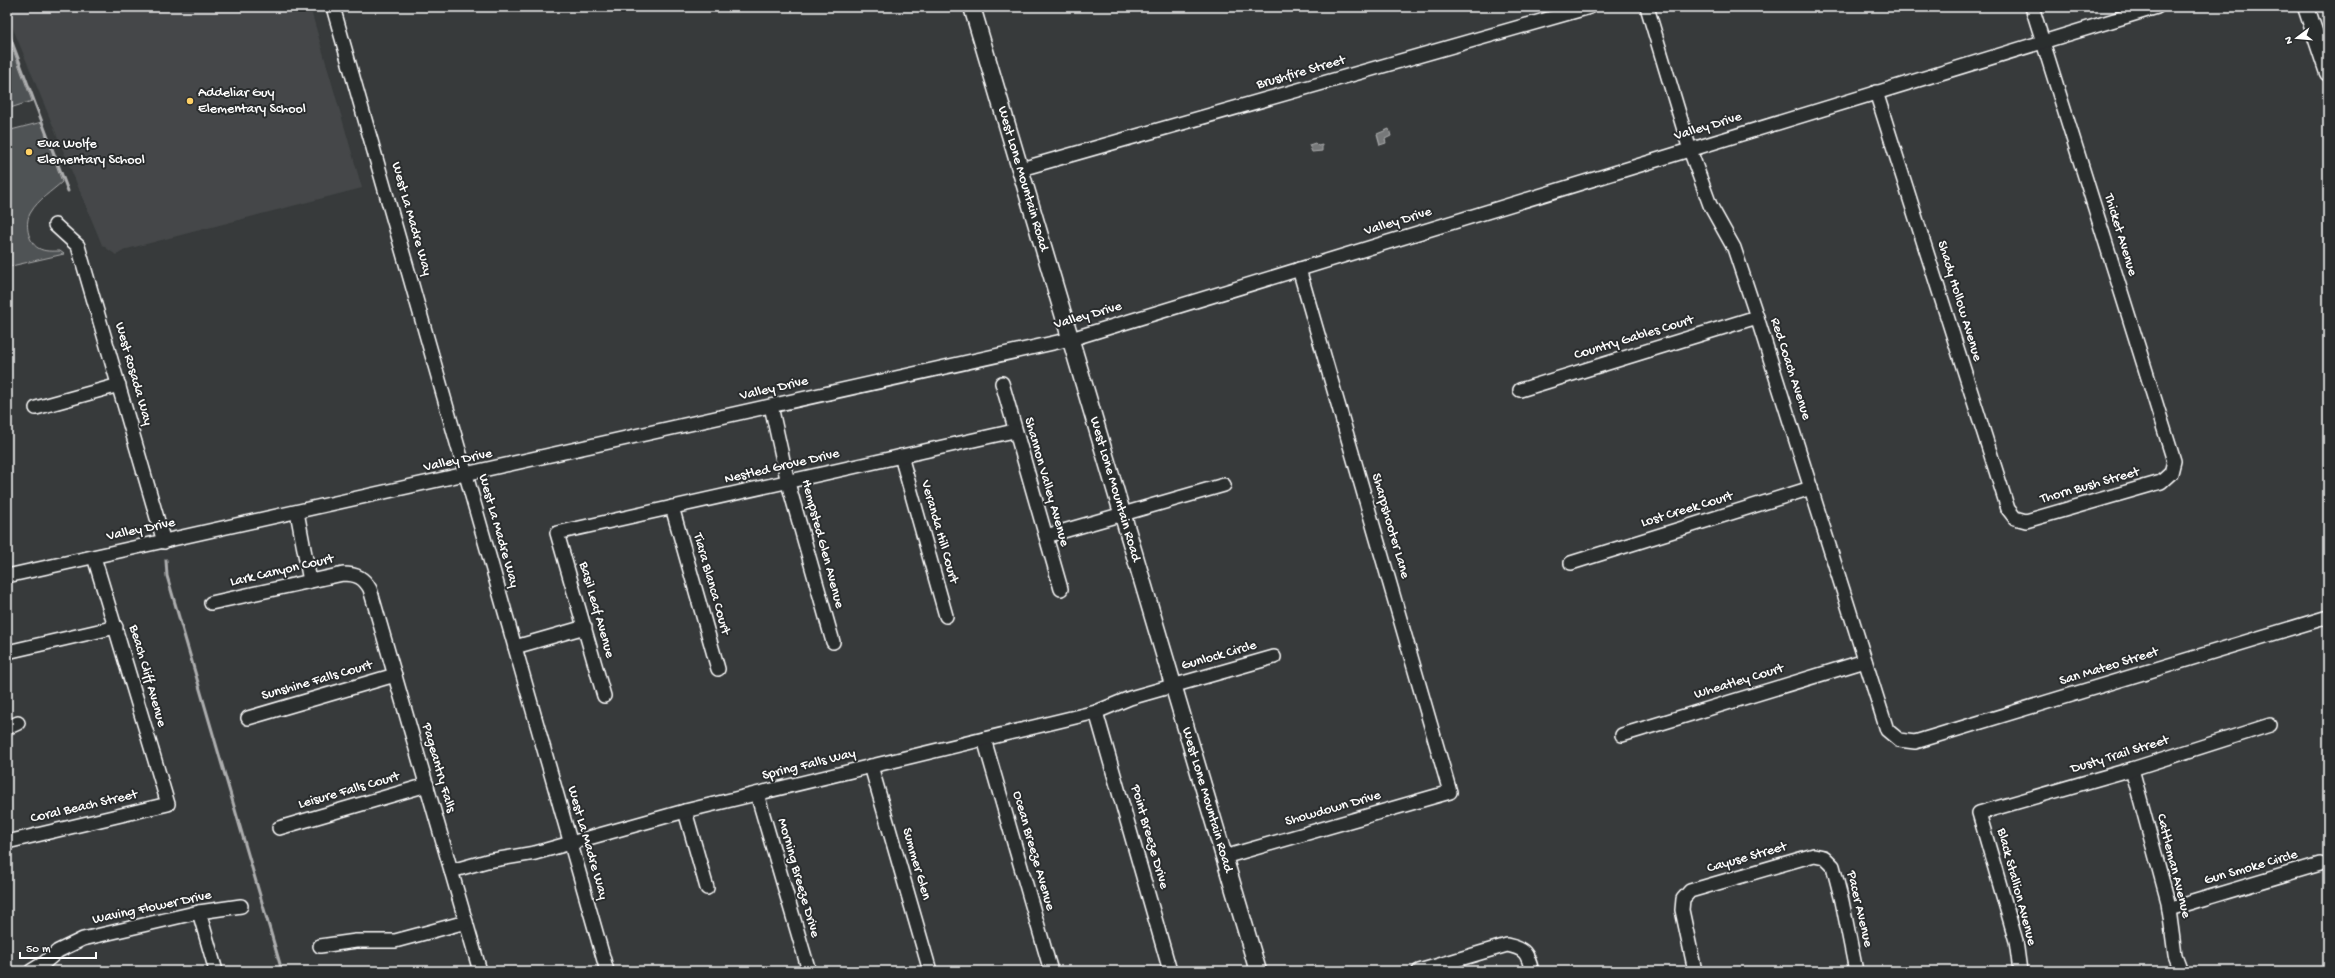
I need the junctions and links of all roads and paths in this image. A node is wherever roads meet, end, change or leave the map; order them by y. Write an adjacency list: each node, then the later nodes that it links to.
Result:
1 (333, 7): 25 (street, West La Madre Way)
2 (972, 7): 12 (main road, West Lone Mountain Road)
3 (1590, 7): 12 (street, Brushfire Street)
4 (1647, 7): 11 (street, Red Coach Avenue)
5 (2032, 7): 8 (street, Thicket Avenue)
6 (2157, 7): 8 (street, Valley Drive)
7 (2306, 7): 9 (main road)
8 (2042, 42): 10 (street, Valley Drive); 24 (street, Thicket Avenue)
9 (2328, 73)
10 (1876, 92): 11 (street, Valley Drive); 32 (street, Shady Hollow Avenue)
11 (1690, 150): 14 (street, Valley Drive); 15 (street, Red Coach Avenue)
12 (1020, 169): 16 (main road, West Lone Mountain Road)
13 (55, 225): 18 (street, West Rosada Way)
14 (1299, 269): 16 (street, Valley Drive); 65 (street, Sharpshooter Lane)
15 (1757, 317): 19 (street, Country Gables Court); 28 (street, Red Coach Avenue)
16 (1071, 339): 20 (street, Valley Drive); 31 (main road, West Lone Mountain Road)
17 (1002, 383): 22 (street, Shannon Valley Avenue)
18 (119, 385): 21 (street); 35 (street, West Rosada Way)
19 (1520, 390)
20 (771, 406): 25 (street, Valley Drive); 26 (street, Hempsted Glen Avenue)
21 (36, 408)
22 (1014, 431): 23 (street, Nestled Grove Drive); 34 (street, Shannon Valley Avenue)
23 (901, 456): 26 (street, Nestled Grove Drive); 43 (street, Veranda Hill Court)
24 (2171, 473): 32 (street, Thorn Bush Street)
25 (466, 476): 30 (street, Valley Drive); 48 (street, West La Madre Way)
26 (788, 483): 29 (street, Nestled Grove Drive); 47 (street, Hempsted Glen Avenue)
27 (1224, 485): 31 (street)
28 (1811, 488): 37 (street, Lost Creek Court); 51 (street, Red Coach Avenue)
29 (672, 507): 33 (street, Nestled Grove Drive); 52 (street, Tiara Blanca Court)
30 (297, 512): 35 (street, Valley Drive); 40 (street)
31 (1123, 515): 34 (street); 54 (main road, West Lone Mountain Road)
32 (2015, 518)
33 (557, 533): 46 (street, Basil Leaf Avenue)
34 (1046, 536): 41 (street, Shannon Valley Avenue)
35 (164, 542): 36 (street, Valley Drive)
36 (94, 557): 38 (street, Valley Drive); 45 (street, Beach Cliff Avenue)
37 (1571, 563)
38 (7, 576)
39 (360, 576): 40 (street, Lark Canyon Court); 53 (street, Pageantry Falls)
40 (310, 581): 42 (street, Lark Canyon Court)
41 (1060, 589)
42 (211, 603)
43 (946, 616)
44 (2328, 617): 61 (street, San Mateo Street)
45 (116, 627): 49 (street); 67 (street, Beach Cliff Avenue)
46 (584, 627): 48 (street); 55 (street, Basil Leaf Avenue)
47 (832, 642)
48 (515, 647): 72 (street, West La Madre Way)
49 (7, 652)
50 (1274, 657): 54 (street, Gunlock Circle)
51 (1866, 660): 59 (street, Wheatley Court); 61 (street, Red Coach Avenue)
52 (718, 669)
53 (395, 675): 57 (street, Sunshine Falls Court); 64 (street, Pageantry Falls)
54 (1174, 686): 56 (street, Spring Falls Way); 73 (main road, West Lone Mountain Road)
55 (604, 696)
56 (1096, 712): 60 (street, Spring Falls Way); 91 (street, Point Breeze Drive)
57 (248, 718)
58 (2270, 726): 63 (street, Dusty Trail Street)
59 (1622, 735)
60 (984, 739): 62 (street, Spring Falls Way); 90 (street, Ocean Breeze Avenue)
61 (1899, 740)
62 (871, 766): 66 (street, Spring Falls Way); 89 (street, Summer Glen)
63 (2132, 769): 69 (street, Dusty Trail Street); 79 (street, Cattleman Avenue)
64 (427, 785): 70 (street, Leisure Falls Court); 76 (street, Pageantry Falls)
65 (1450, 792): 73 (street, Showdown Drive)
66 (757, 794): 68 (street, Spring Falls Way); 88 (street, Morning Breeze Drive)
67 (168, 804): 71 (street, Coral Beach Street)
68 (685, 811): 72 (street, Spring Falls Way); 77 (street)
69 (1979, 812): 97 (street, Black Stallion Avenue)
70 (279, 828)
71 (7, 842)
72 (570, 844): 76 (street, Spring Falls Way); 87 (street, West La Madre Way)
73 (1224, 857): 92 (main road, West Lone Mountain Road)
74 (1824, 857): 95 (street, Cayuse Street); 96 (street, Pacer Avenue)
75 (2320, 864): 79 (street, Gun Smoke Circle)
76 (451, 871): 81 (street, Pageantry Falls)
77 (707, 888)
78 (241, 906): 80 (street, Waving Flower Drive)
79 (2169, 909): 98 (street, Cattleman Avenue)
80 (199, 912): 83 (street, Waving Flower Drive); 85 (street)
81 (466, 922): 82 (street); 86 (street, Pageantry Falls)
82 (320, 946)
83 (45, 967): 84 (street, Waving Flower Drive)
84 (31, 971)
85 (216, 971)
86 (480, 971)
87 (607, 971)
88 (809, 971)
89 (930, 971)
90 (1051, 971)
91 (1170, 971)
92 (1258, 971)
93 (1418, 971): 94 (street)
94 (1532, 971)
95 (1695, 971)
96 (1856, 971)
97 (2020, 971)
98 (2180, 971)

